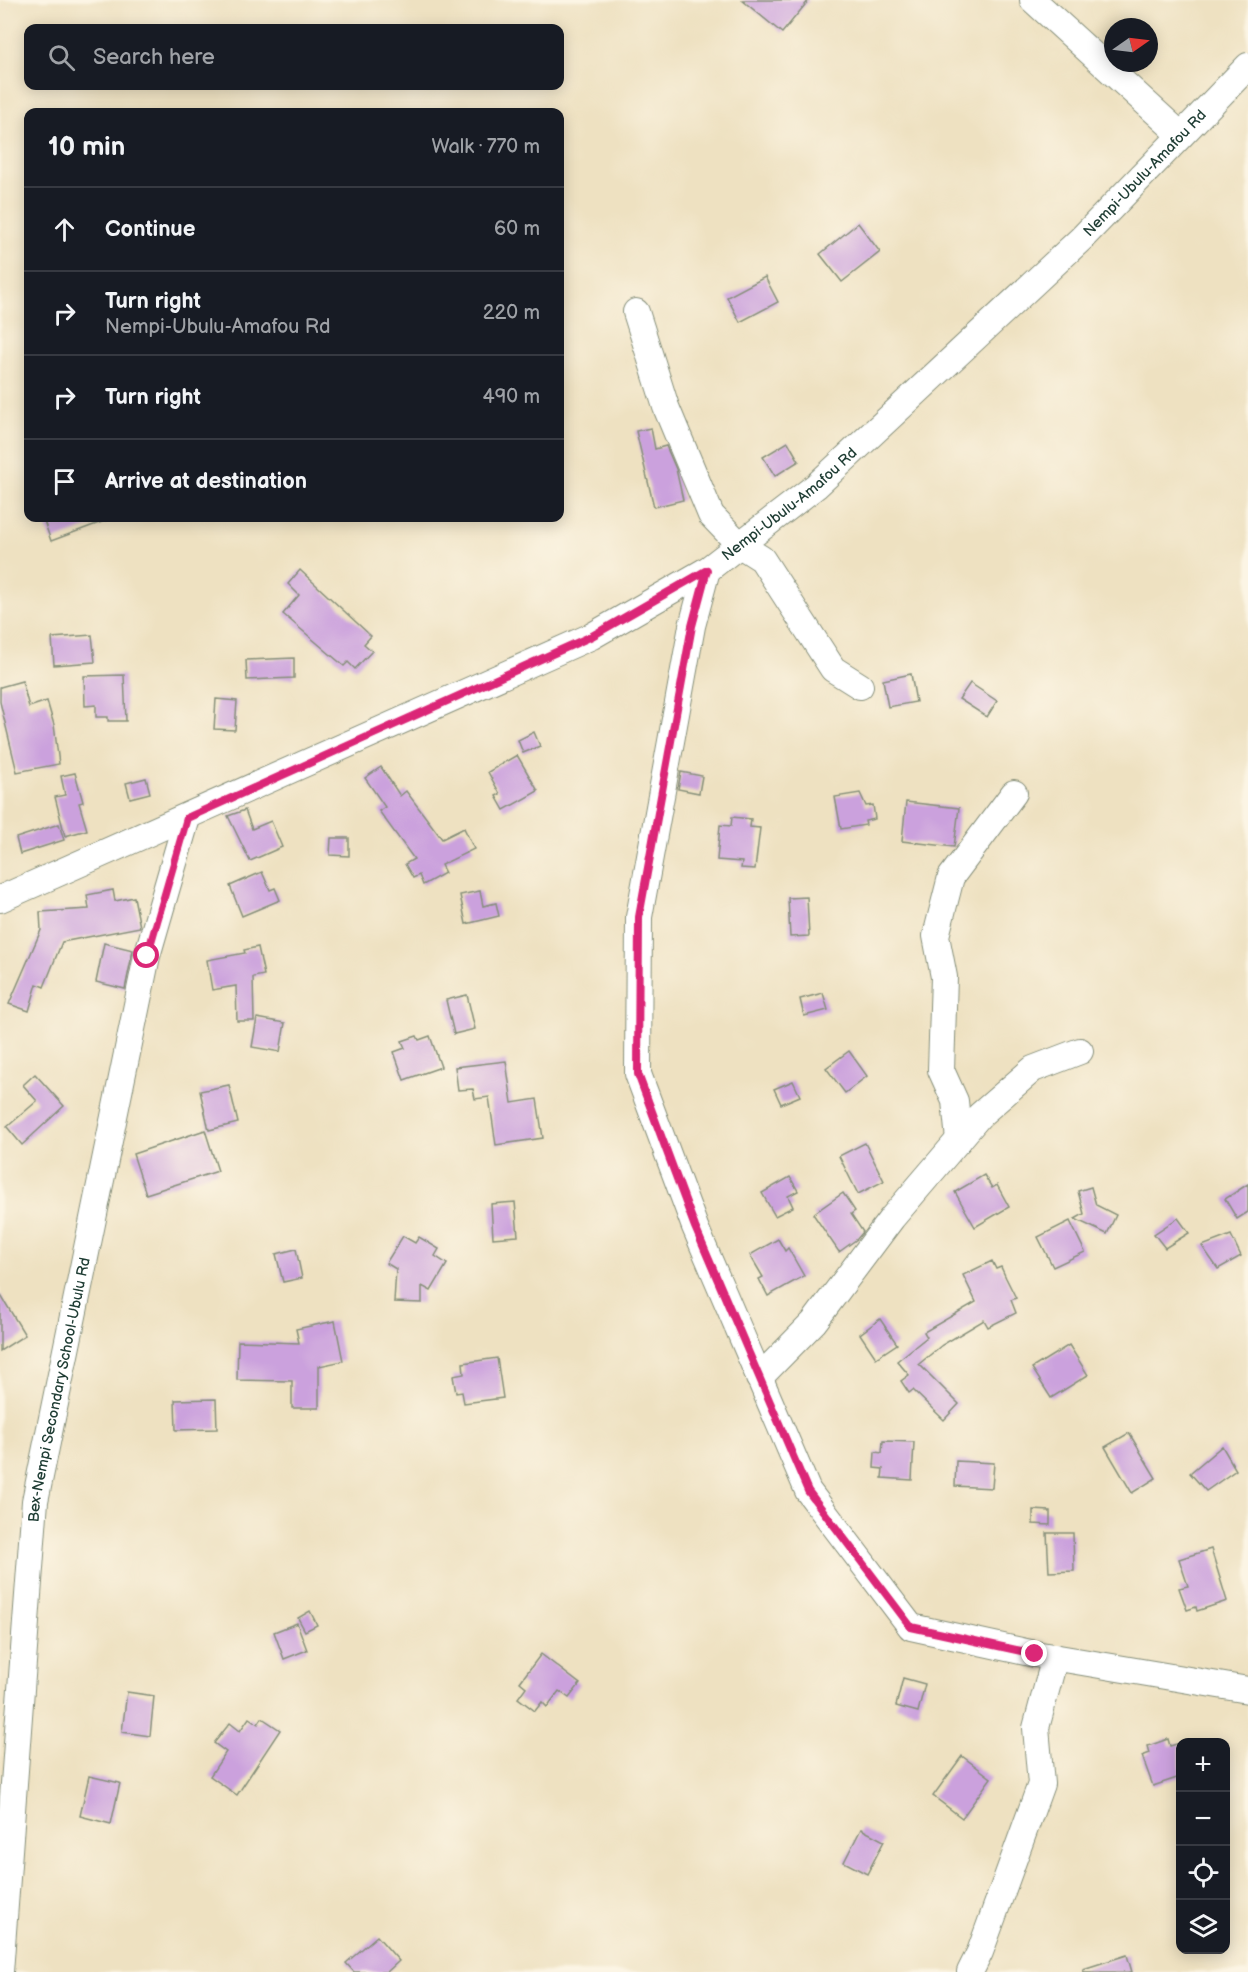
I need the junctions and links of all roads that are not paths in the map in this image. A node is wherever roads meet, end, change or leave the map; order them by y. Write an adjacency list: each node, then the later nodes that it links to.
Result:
1 (1033, 0): 3 (street)
2 (1248, 66): 3 (street, Nempi-Ubulu-Amafou Rd)
3 (1181, 135): 5 (street, Nempi-Ubulu-Amafou Rd)
4 (636, 312): 5 (street)
5 (740, 545): 6 (street, Nempi-Ubulu-Amafou Rd); 7 (street)
6 (707, 570): 9 (street, Nempi-Ubulu-Amafou Rd); 13 (street)
7 (860, 686)
8 (1014, 793): 12 (street)
9 (187, 818): 10 (street, Nempi-Ubulu-Amafou Rd); 16 (street, Bex-Nempi Secondary School-Ubulu Rd)
10 (0, 899)
11 (1080, 1051): 12 (street)
12 (959, 1140): 13 (street)
13 (759, 1378): 14 (street)
14 (1055, 1658): 15 (street); 17 (street)
15 (1248, 1690)
16 (0, 1972)
17 (970, 1972)

